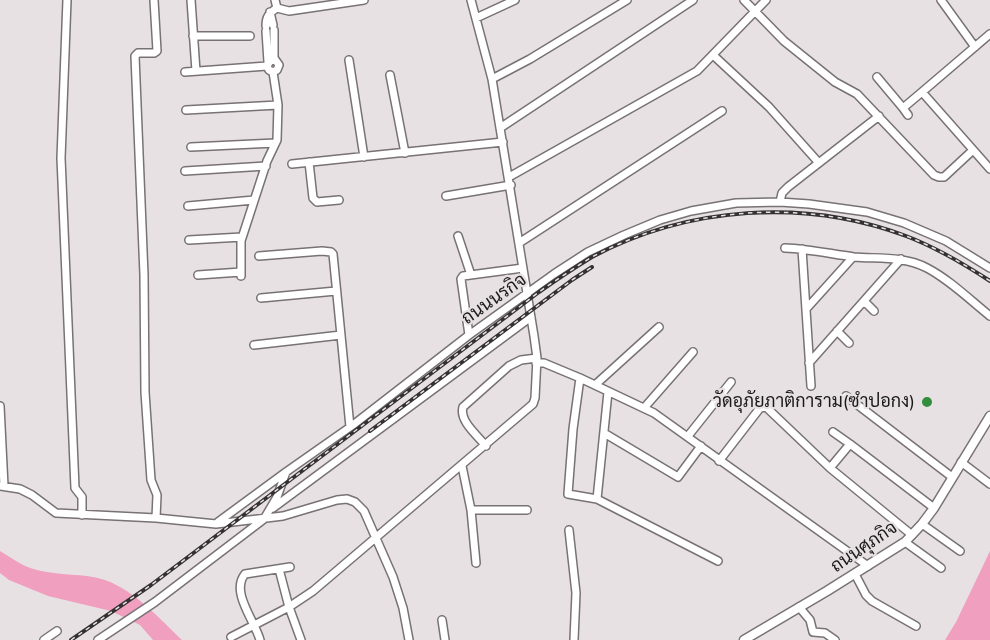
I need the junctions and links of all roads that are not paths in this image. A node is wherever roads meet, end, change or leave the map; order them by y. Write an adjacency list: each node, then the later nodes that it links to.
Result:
1 (67, 0): 115 (street)
2 (154, 0): 116 (street)
3 (191, 0): 19 (street)
4 (275, 0): 15 (street)
5 (309, 0): 14 (street)
6 (364, 0): 14 (street)
7 (471, 0): 17 (street)
8 (515, 0): 17 (street)
9 (627, 0): 29 (street)
10 (693, 0): 37 (street)
11 (744, 0): 16 (street)
12 (766, 0): 16 (street)
13 (941, 0): 21 (street)
14 (311, 8): 15 (street)
15 (274, 10): 24 (street)
16 (755, 10): 22 (street); 36 (street)
17 (477, 18): 29 (street)
18 (990, 34): 21 (street)
19 (193, 36): 20 (street); 25 (street)
20 (250, 36)
21 (975, 47): 30 (street)
22 (713, 55): 45 (street); 50 (street)
23 (349, 60): 43 (street)
24 (271, 65): 25 (street); 31 (street)
25 (196, 71): 26 (street)
26 (185, 72)
27 (390, 75): 42 (street)
28 (876, 77): 32 (street)
29 (492, 79): 37 (street)
30 (922, 92): 32 (street); 41 (street)
31 (278, 105): 33 (street); 39 (street)
32 (903, 108): 35 (street)
33 (186, 110)
34 (722, 111): 59 (street)
35 (908, 115)
36 (879, 116): 41 (street); 45 (street)
37 (500, 128): 38 (street)
38 (503, 142): 42 (street); 50 (street)
39 (275, 143): 40 (street); 47 (street)
40 (191, 147)
41 (972, 150): 48 (street)
42 (405, 153): 43 (street)
43 (364, 157): 44 (street)
44 (309, 162): 46 (street); 53 (street)
45 (819, 163): 54 (street)
46 (292, 164)
47 (266, 166): 49 (street); 52 (street)
48 (990, 169)
49 (185, 171)
50 (510, 181): 51 (street); 59 (street)
51 (446, 196)
52 (254, 200): 55 (street); 57 (street)
53 (339, 200)
54 (780, 202): 66 (street, ถนนนรกิจ); 70 (street, ถนนนรกิจ)
55 (188, 206)
56 (458, 236): 68 (street)
57 (242, 237): 58 (street); 67 (street)
58 (189, 240)
59 (519, 243): 65 (street)
60 (785, 249): 61 (street)
61 (802, 249): 63 (street); 73 (street)
62 (259, 256): 69 (street)
63 (854, 256): 64 (street); 73 (street)
64 (901, 259): 72 (street); 75 (street)
65 (523, 268): 68 (street); 70 (street)
66 (990, 268)
67 (198, 275)
68 (471, 275): 80 (street)
69 (336, 291): 71 (street); 79 (street)
70 (527, 294): 76 (street); 80 (street, ถนนนรกิจ)
71 (261, 298)
72 (864, 301): 74 (street); 78 (street)
73 (807, 308): 85 (street)
74 (874, 311)
75 (990, 316)
76 (531, 317): 84 (street); 112 (street)
77 (659, 327): 88 (street)
78 (837, 331): 81 (street); 85 (street)
79 (341, 335): 82 (street); 95 (street)
80 (469, 335): 95 (street, ถนนนรกิจ)
81 (849, 343)
82 (254, 345)
83 (693, 352): 93 (street)
84 (537, 360): 86 (street); 100 (street); 100 (street)
85 (809, 363): 89 (street)
86 (580, 378): 88 (street); 110 (street)
87 (731, 382): 98 (street)
88 (595, 385): 90 (street)
89 (811, 386)
90 (608, 392): 93 (street); 97 (street)
91 (846, 396): 107 (street)
92 (0, 406): 109 (street)
93 (644, 408): 98 (street)
94 (990, 416): 103 (main road, ถนนศุภกิจ)
95 (350, 427): 106 (street, ถนนนรกิจ)
96 (833, 432): 99 (street)
97 (604, 433): 101 (street); 110 (street)
98 (688, 436): 101 (street)
99 (850, 444): 105 (street); 111 (street)
100 (486, 446): 104 (street)
101 (701, 446): 102 (street)
102 (719, 460): 105 (street); 127 (street)
103 (961, 462): 107 (main road, ถนนศุภกิจ); 108 (street)
104 (462, 466): 113 (street); 122 (street)
105 (830, 468): 121 (street)
106 (286, 472): 112 (street); 118 (street, ถนนนรกิจ)
107 (952, 477): 111 (main road, ถนนศุภกิจ)
108 (990, 484)
109 (2, 486): 115 (street)
110 (597, 499): 125 (street)
111 (934, 507): 119 (main road, ถนนศุภกิจ)
112 (271, 509): 117 (street)
113 (471, 510): 114 (street); 126 (street)
114 (527, 510)
115 (82, 515): 116 (street)
116 (156, 518): 118 (street)
117 (264, 519): 118 (street); 122 (street); 140 (street)
118 (216, 524)
119 (922, 524): 121 (main road, ถนนศุภกิจ); 124 (street)
120 (569, 530): 145 (street)
121 (912, 535): 123 (main road, ถนนศุภกิจ)
122 (376, 537): 132 (street); 143 (street)
123 (904, 542): 127 (main road, ถนนศุภกิจ); 129 (street)
124 (960, 551)
125 (718, 561)
126 (476, 562)
127 (867, 566): 131 (main road, ถนนศุภกิจ)
128 (290, 567): 130 (street)
129 (941, 568)
130 (279, 569): 132 (street); 135 (street)
131 (855, 574): 133 (main road, ถนนศุภกิจ); 136 (street)
132 (289, 607): 135 (street); 142 (street)
133 (799, 607): 146 (main road, ถนนศุภกิจ); 147 (street)
134 (442, 620): 144 (street)
135 (255, 626): 138 (street); 141 (street)
136 (916, 626)
137 (57, 632): 139 (street)
138 (231, 637)
139 (44, 640)
140 (98, 640)
141 (260, 640)
142 (301, 640)
143 (409, 640)
144 (445, 640)
145 (574, 640)
146 (744, 640)
147 (835, 640)

